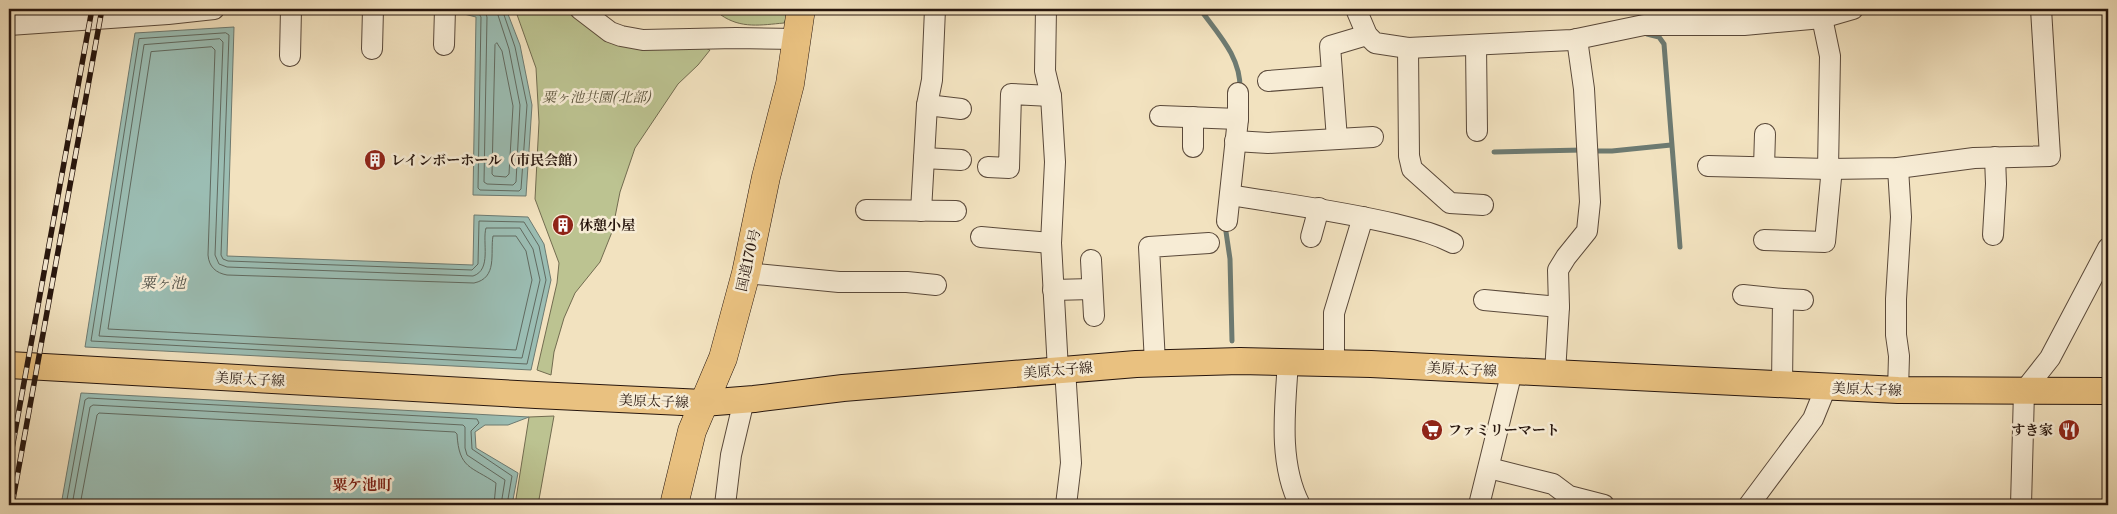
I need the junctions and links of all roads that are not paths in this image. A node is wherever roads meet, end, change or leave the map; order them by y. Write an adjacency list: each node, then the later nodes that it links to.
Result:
1 (214, 9): 13 (street)
2 (290, 9): 21 (street)
3 (373, 9): 20 (street)
4 (444, 9): 17 (street)
5 (580, 9): 15 (street)
6 (802, 9): 15 (highway, 国道170号)
7 (935, 9): 26 (street)
8 (1046, 9): 25 (street)
9 (1356, 9): 14 (street)
10 (1853, 9): 12 (street)
11 (2042, 9): 37 (street)
12 (1820, 13): 16 (street); 44 (street)
13 (9, 25)
14 (1367, 35): 19 (street); 22 (street)
15 (796, 39): 62 (highway, 国道170号)
16 (1577, 39): 18 (street); 68 (street)
17 (444, 45)
18 (1476, 45): 19 (street); 31 (street)
19 (1408, 48): 46 (street)
20 (372, 49)
21 (290, 56)
22 (1332, 76): 23 (street); 34 (street)
23 (1268, 81)
24 (1238, 93): 30 (street)
25 (1051, 96): 41 (street); 57 (street)
26 (926, 105): 27 (street); 38 (street)
27 (961, 109)
28 (1160, 116): 29 (street)
29 (1193, 117): 30 (street); 36 (street)
30 (1238, 119): 35 (street)
31 (1477, 131)
32 (1765, 134): 42 (street)
33 (1373, 137): 34 (street)
34 (1338, 139): 35 (street)
35 (1235, 141): 45 (street)
36 (1192, 147)
37 (1995, 157): 43 (street); 53 (street)
38 (924, 158): 39 (street); 50 (street)
39 (961, 160)
40 (1708, 166): 42 (street)
41 (988, 167)
42 (1764, 167): 44 (street)
43 (1898, 168): 44 (street); 79 (street)
44 (1828, 169): 56 (street)
45 (1230, 195): 47 (street); 52 (street)
46 (1483, 205)
47 (1320, 208): 51 (street); 55 (street)
48 (866, 210): 50 (street)
49 (956, 210): 50 (street)
50 (921, 211)
51 (1363, 217): 59 (street); 72 (street)
52 (1226, 221)
53 (1993, 235)
54 (981, 237): 57 (street)
55 (1311, 237)
56 (1764, 240)
57 (1051, 243): 65 (street)
58 (1209, 243): 71 (street)
59 (1452, 243)
60 (2106, 256): 81 (street)
61 (1091, 260): 64 (street)
62 (746, 273): 63 (street); 83 (highway, 国道170号)
63 (936, 285)
64 (1092, 289): 65 (street); 69 (street)
65 (1053, 290): 74 (street)
66 (1743, 295): 77 (street)
67 (1484, 300): 68 (street)
68 (1559, 307): 76 (street)
69 (1094, 316)
70 (1288, 362): 71 (main road, 美原太子線); 72 (main road, 美原太子線); 88 (street)
71 (1155, 363): 74 (main road, 美原太子線)
72 (1334, 363): 75 (main road, 美原太子線)
73 (9, 365): 83 (main road, 美原太子線)
74 (1062, 370): 82 (main road, 美原太子線); 87 (street)
75 (1512, 371): 76 (main road, 美原太子線); 84 (street)
76 (1555, 373): 77 (main road, 美原太子線)
77 (1782, 385): 78 (main road, 美原太子線)
78 (1826, 388): 79 (main road, 美原太子線); 91 (street)
79 (1898, 390): 81 (main road, 美原太子線)
80 (2108, 391): 81 (main road, 美原太子線)
81 (2024, 392): 92 (street)
82 (744, 400): 83 (main road, 美原太子線); 86 (street)
83 (703, 403): 85 (highway, 国道170号)
84 (1488, 468): 89 (street); 90 (street)
85 (674, 505)
86 (725, 505)
87 (1066, 505)
88 (1300, 505)
89 (1479, 505)
90 (1604, 505)
91 (1749, 505)
92 (2021, 505)

